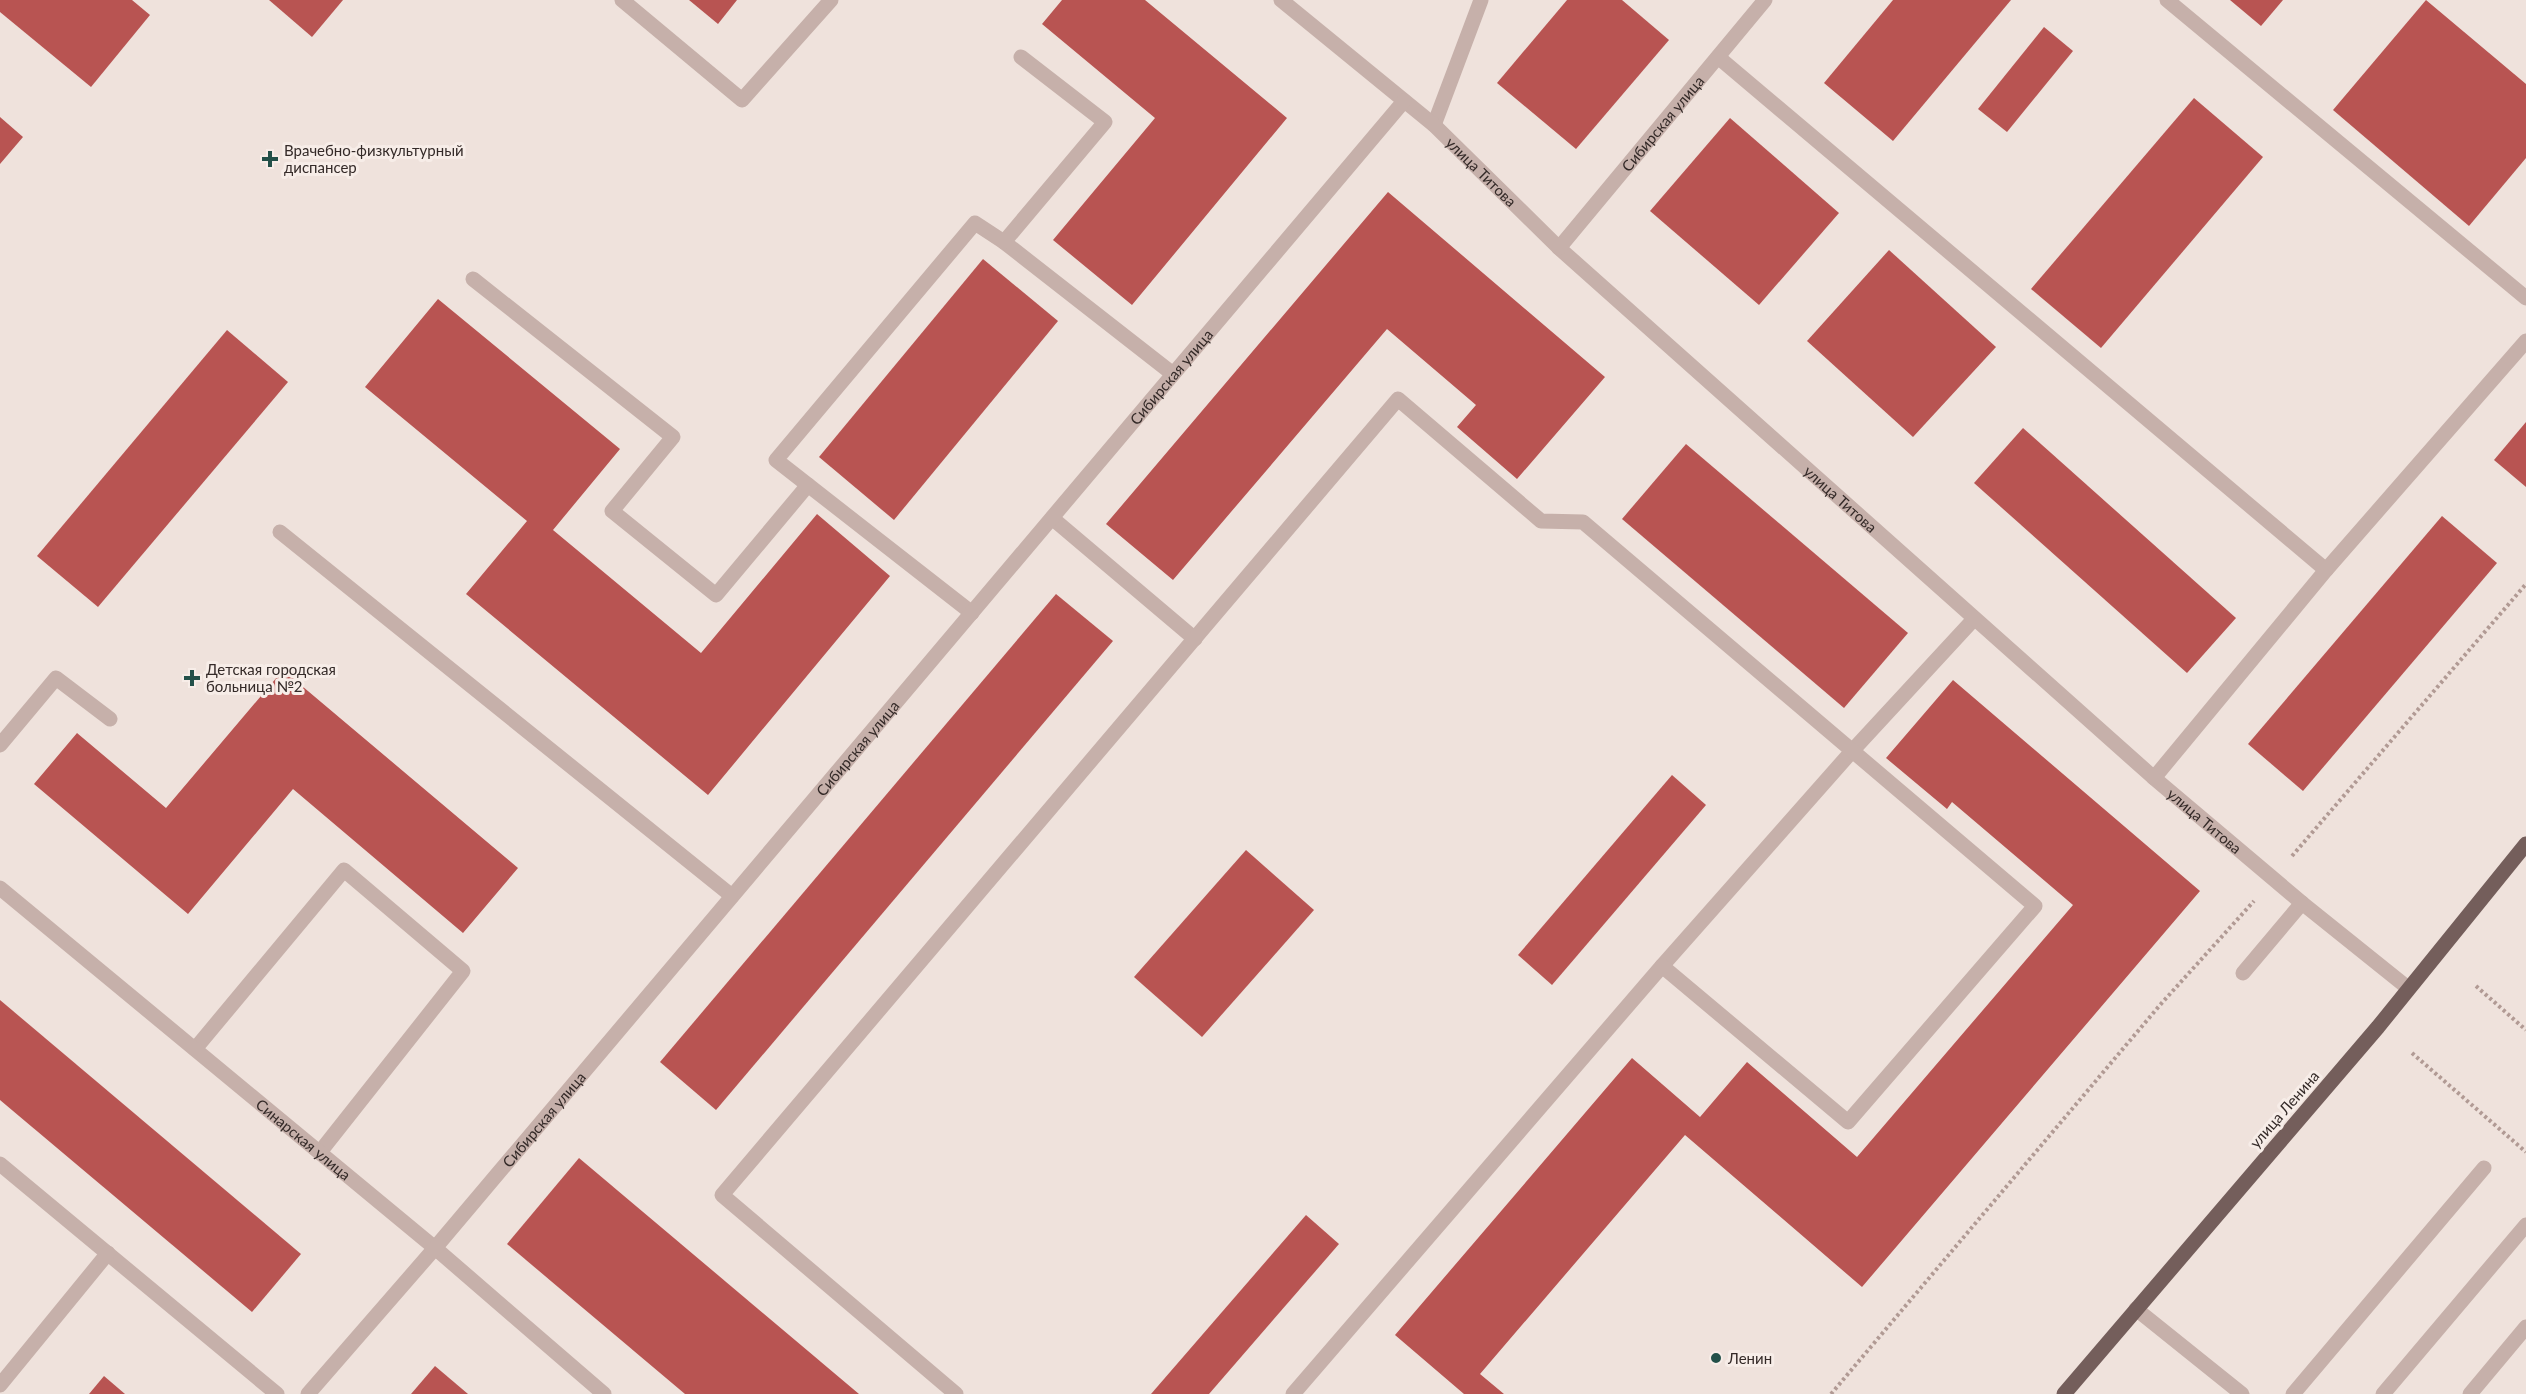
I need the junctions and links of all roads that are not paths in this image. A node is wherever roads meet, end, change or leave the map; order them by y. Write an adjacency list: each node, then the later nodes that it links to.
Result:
1 (622, 0): 2 (street)
2 (831, 0)
3 (1281, 0): 9 (street, улица Титова)
4 (1481, 0): 10 (street)
5 (1766, 0): 8 (street, Сибирская улица)
6 (2167, 0): 14 (street)
7 (1021, 57): 11 (street)
8 (1718, 57): 12 (street, Сибирская улица); 20 (street)
9 (1404, 101): 10 (street, улица Титова); 16 (street, Сибирская улица)
10 (1434, 125): 12 (street, улица Титова)
11 (1004, 242): 16 (street); 17 (street)
12 (1559, 248): 22 (street, улица Титова)
13 (473, 279): 17 (street)
14 (2526, 298)
15 (2526, 341): 20 (street)
16 (1173, 374): 18 (street, Сибирская улица)
17 (808, 485): 21 (street)
18 (1052, 518): 21 (street, Сибирская улица); 23 (street)
19 (280, 532): 30 (street)
20 (2326, 570): 27 (street)
21 (972, 613): 30 (street, Сибирская улица)
22 (1974, 619): 26 (street); 27 (street, улица Титова)
23 (1194, 639): 26 (street); 49 (street)
24 (110, 719): 25 (street)
25 (0, 745)
26 (1853, 750): 32 (street); 32 (street)
27 (2154, 778): 31 (street, улица Титова)
28 (2526, 843): 34 (main road, улица Ленина)
29 (1, 891): 35 (street, Синарская улица)
30 (732, 897): 40 (street, Сибирская улица)
31 (2302, 903): 33 (street); 34 (street, улица Титова)
32 (1662, 966): 45 (street)
33 (2243, 973)
34 (2408, 988): 42 (main road, улица Ленина)
35 (195, 1049): 36 (street, Синарская улица); 36 (street)
36 (320, 1152): 40 (street, Синарская улица)
37 (0, 1164): 41 (street)
38 (2484, 1168): 52 (street)
39 (2526, 1225): 53 (street)
40 (435, 1248): 47 (street, Сибирская улица); 48 (street, Синарская улица)
41 (108, 1254): 44 (street); 46 (street)
42 (2136, 1309): 50 (main road, улица Ленина); 51 (street)
43 (2526, 1327): 54 (street)
44 (0, 1385)
45 (1302, 1391)
46 (277, 1394)
47 (308, 1394)
48 (604, 1394)
49 (956, 1394)
50 (2064, 1394)
51 (2242, 1394)
52 (2293, 1394)
53 (2383, 1394)
54 (2470, 1394)

